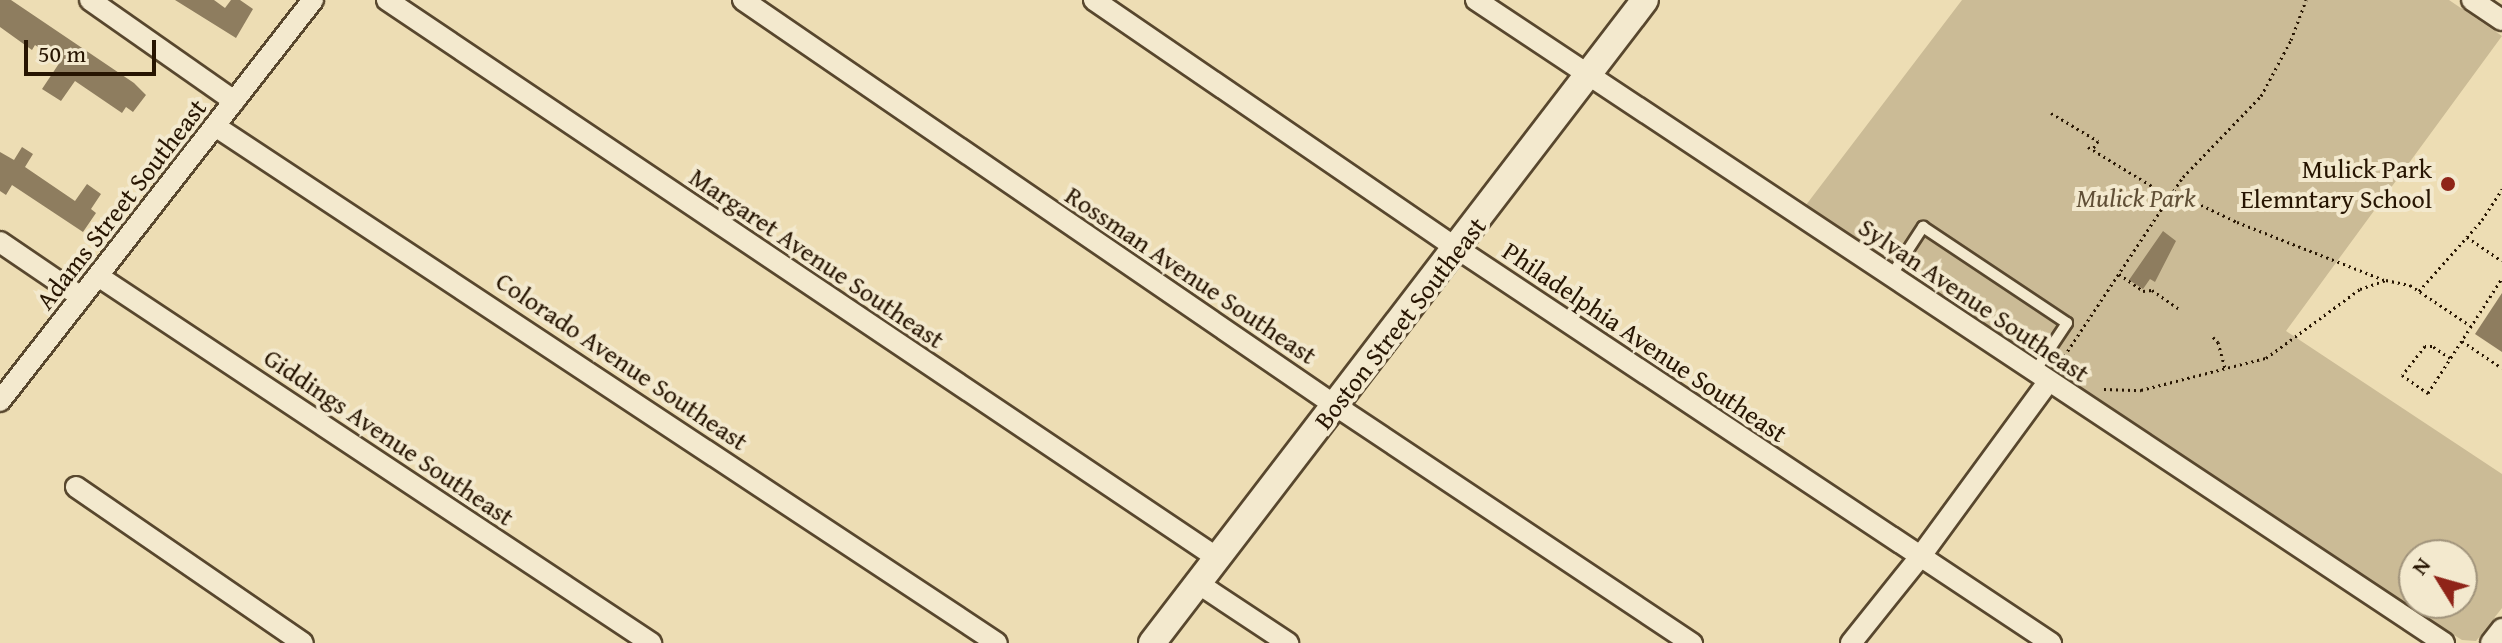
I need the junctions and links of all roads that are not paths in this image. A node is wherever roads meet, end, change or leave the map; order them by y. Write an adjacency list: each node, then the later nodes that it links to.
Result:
1 (90, 0): 11 (street)
2 (313, 0): 11 (street, Adams Street Southeast)
3 (387, 0): 23 (street, Margaret Avenue Southeast)
4 (743, 0): 20 (street, Rossman Avenue Southeast)
5 (1094, 0): 14 (street, Philadelphia Avenue Southeast)
6 (1476, 0): 10 (street, Sylvan Avenue Southeast)
7 (1645, 0): 10 (street, Boston Street Southeast)
8 (2472, 0): 9 (street)
9 (2502, 20)
10 (1588, 76): 14 (street, Boston Street Southeast); 16 (street, Sylvan Avenue Southeast)
11 (234, 101): 12 (street, Adams Street Southeast)
12 (215, 126): 15 (street, Adams Street Southeast); 28 (street, Colorado Avenue Southeast)
13 (0, 242): 17 (street)
14 (1458, 249): 20 (street, Boston Street Southeast); 22 (street, Philadelphia Avenue Southeast)
15 (98, 276): 17 (street, Adams Street Southeast); 27 (street, Giddings Avenue Southeast)
16 (1891, 276): 18 (street, Sylvan Avenue Southeast); 18 (lane)
17 (81, 297): 19 (street, Adams Street Southeast)
18 (2042, 376): 22 (street); 34 (street, Sylvan Avenue Southeast)
19 (0, 401)
20 (1336, 406): 23 (street, Boston Street Southeast); 31 (street, Rossman Avenue Southeast)
21 (76, 487): 26 (street)
22 (1920, 557): 32 (street); 33 (street, Philadelphia Avenue Southeast)
23 (1219, 559): 24 (street, Boston Street Southeast)
24 (1199, 584): 29 (street, Boston Street Southeast); 30 (street)
25 (2502, 629): 35 (street)
26 (303, 643)
27 (651, 643)
28 (997, 643)
29 (1152, 643)
30 (1288, 643)
31 (1692, 643)
32 (1851, 643)
33 (2051, 643)
34 (2444, 643)
35 (2491, 643)

